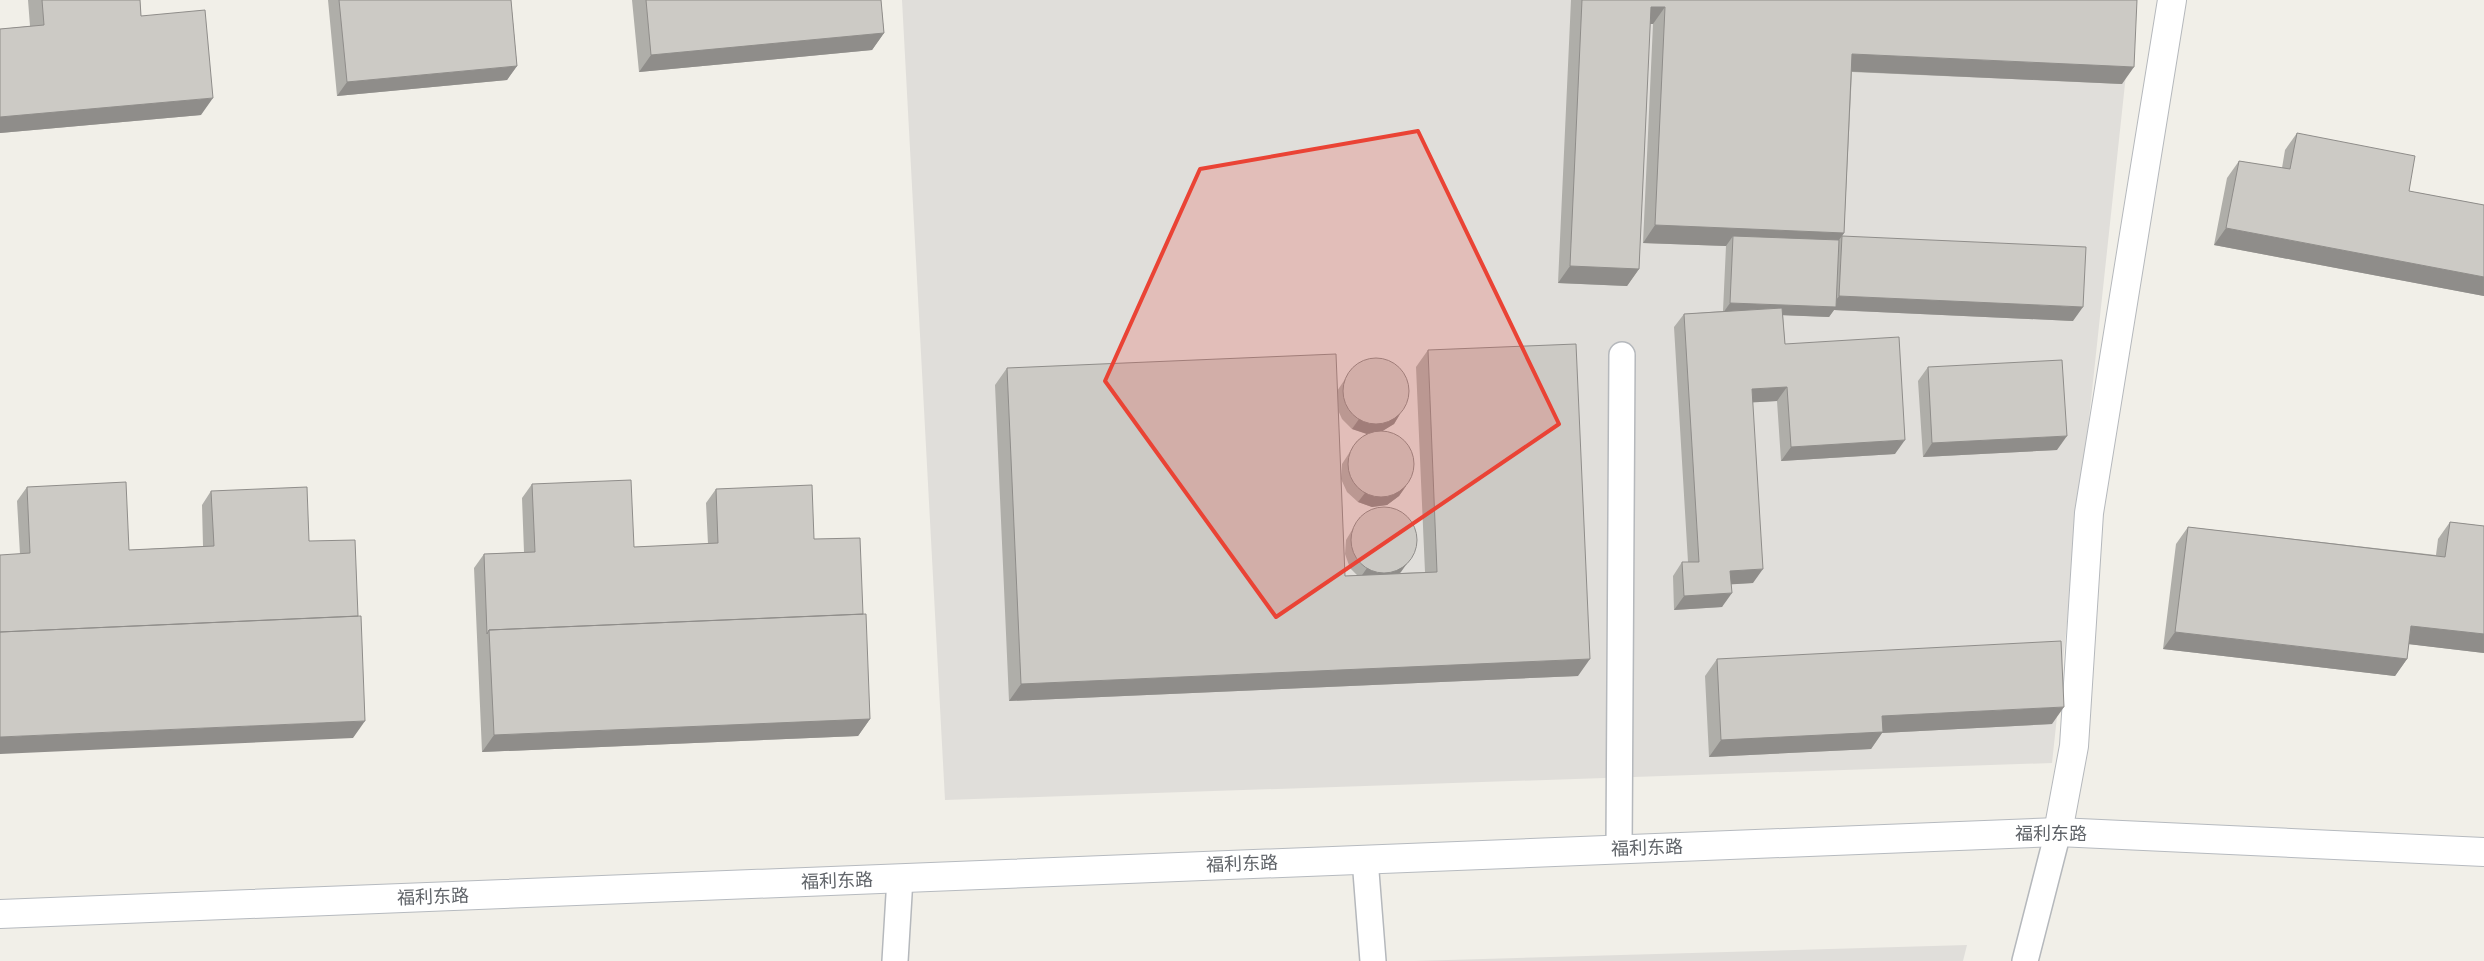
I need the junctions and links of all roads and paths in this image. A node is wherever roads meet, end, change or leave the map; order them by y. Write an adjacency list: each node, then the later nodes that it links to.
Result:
1 (2172, 0): 3 (main road)
2 (1622, 355): 4 (lane)
3 (2058, 832): 4 (main road, 福利东路); 5 (main road, 福利东路); 11 (lane)
4 (1619, 849): 6 (main road, 福利东路)
5 (2484, 852)
6 (1364, 859): 7 (main road, 福利东路); 10 (lane)
7 (900, 878): 8 (main road, 福利东路); 9 (lane)
8 (0, 914)
9 (895, 961)
10 (1373, 961)
11 (2025, 961)

